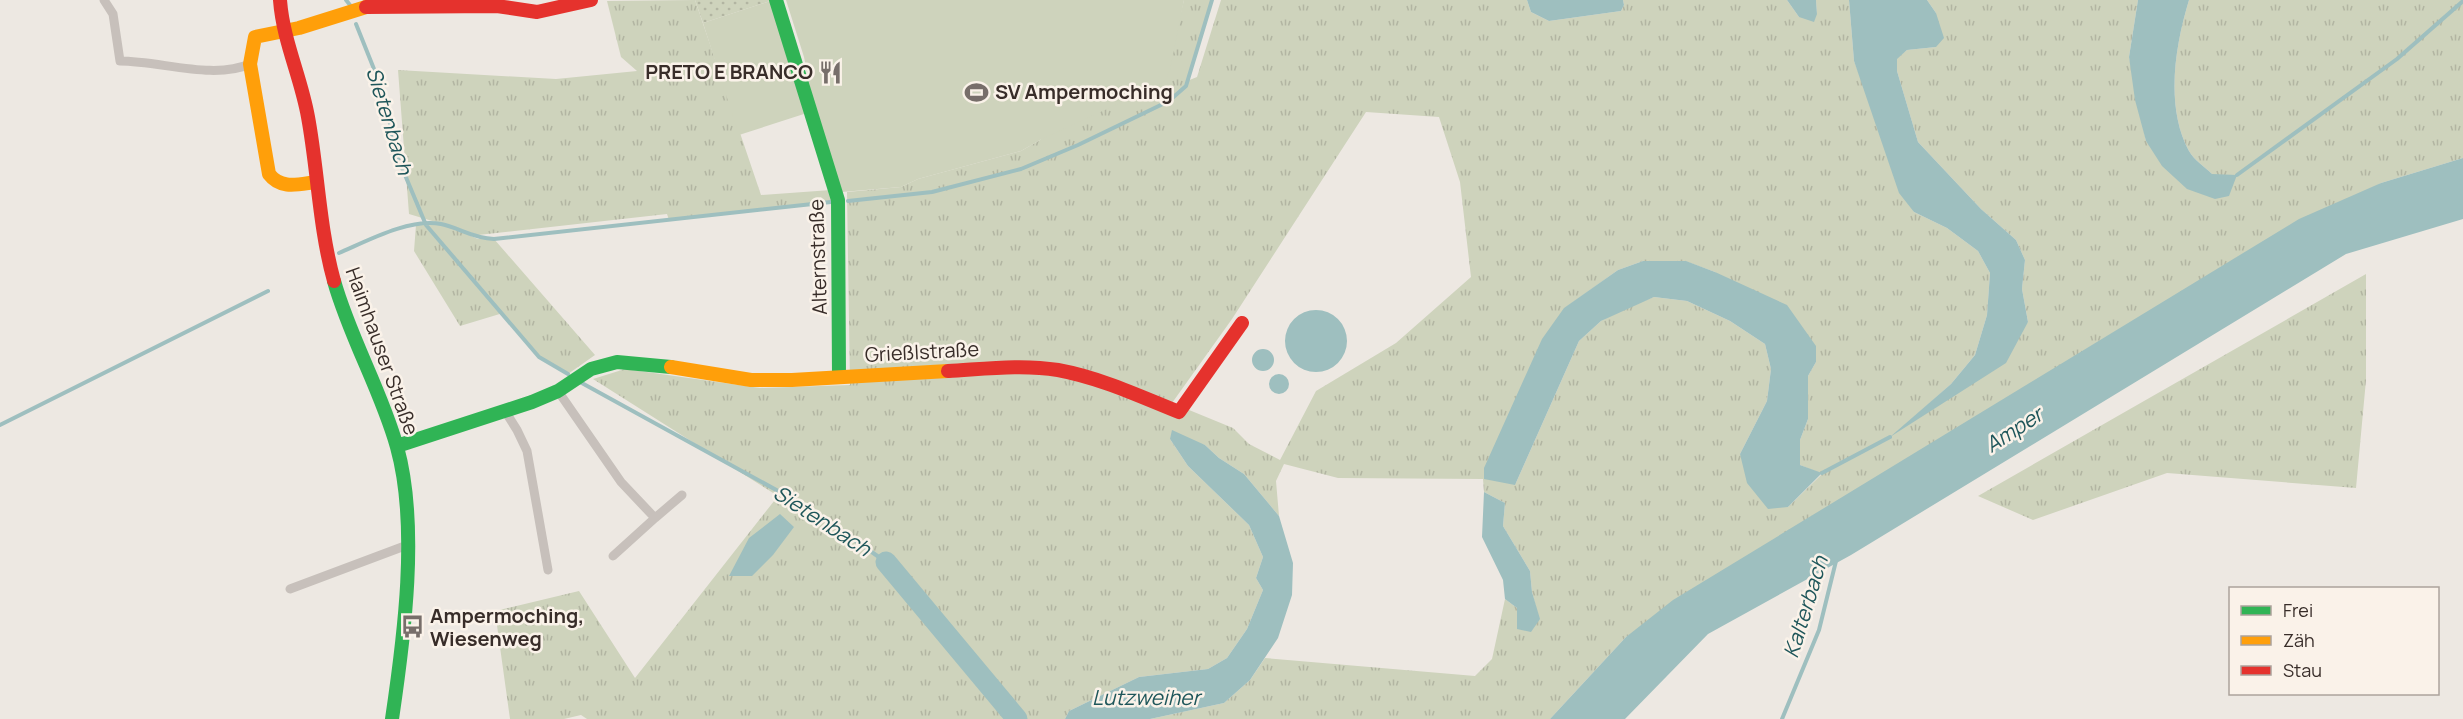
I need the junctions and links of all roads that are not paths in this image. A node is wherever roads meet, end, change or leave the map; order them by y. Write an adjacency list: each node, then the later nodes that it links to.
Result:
1 (104, 0): 7 (street)
2 (280, 0): 6 (street, Haimhauser Straße)
3 (591, 0): 5 (street)
4 (776, 0): 10 (street, Alternstraße)
5 (497, 3): 6 (street)
6 (282, 30): 7 (street); 8 (street, Haimhauser Straße)
7 (250, 64): 8 (street)
8 (316, 182): 13 (street, Haimhauser Straße)
9 (1242, 323): 10 (street, Grießlstraße)
10 (839, 376): 11 (street, Grießlstraße)
11 (558, 391): 12 (street, Grießlstraße); 15 (street)
12 (505, 411): 13 (street, Grießlstraße); 18 (street)
13 (396, 446): 16 (street, Haimhauser Straße)
14 (682, 495): 15 (street)
15 (655, 518): 17 (street)
16 (408, 549): 19 (street); 20 (street, Haimhauser Straße)
17 (613, 556)
18 (548, 570)
19 (290, 589)
20 (392, 719)

